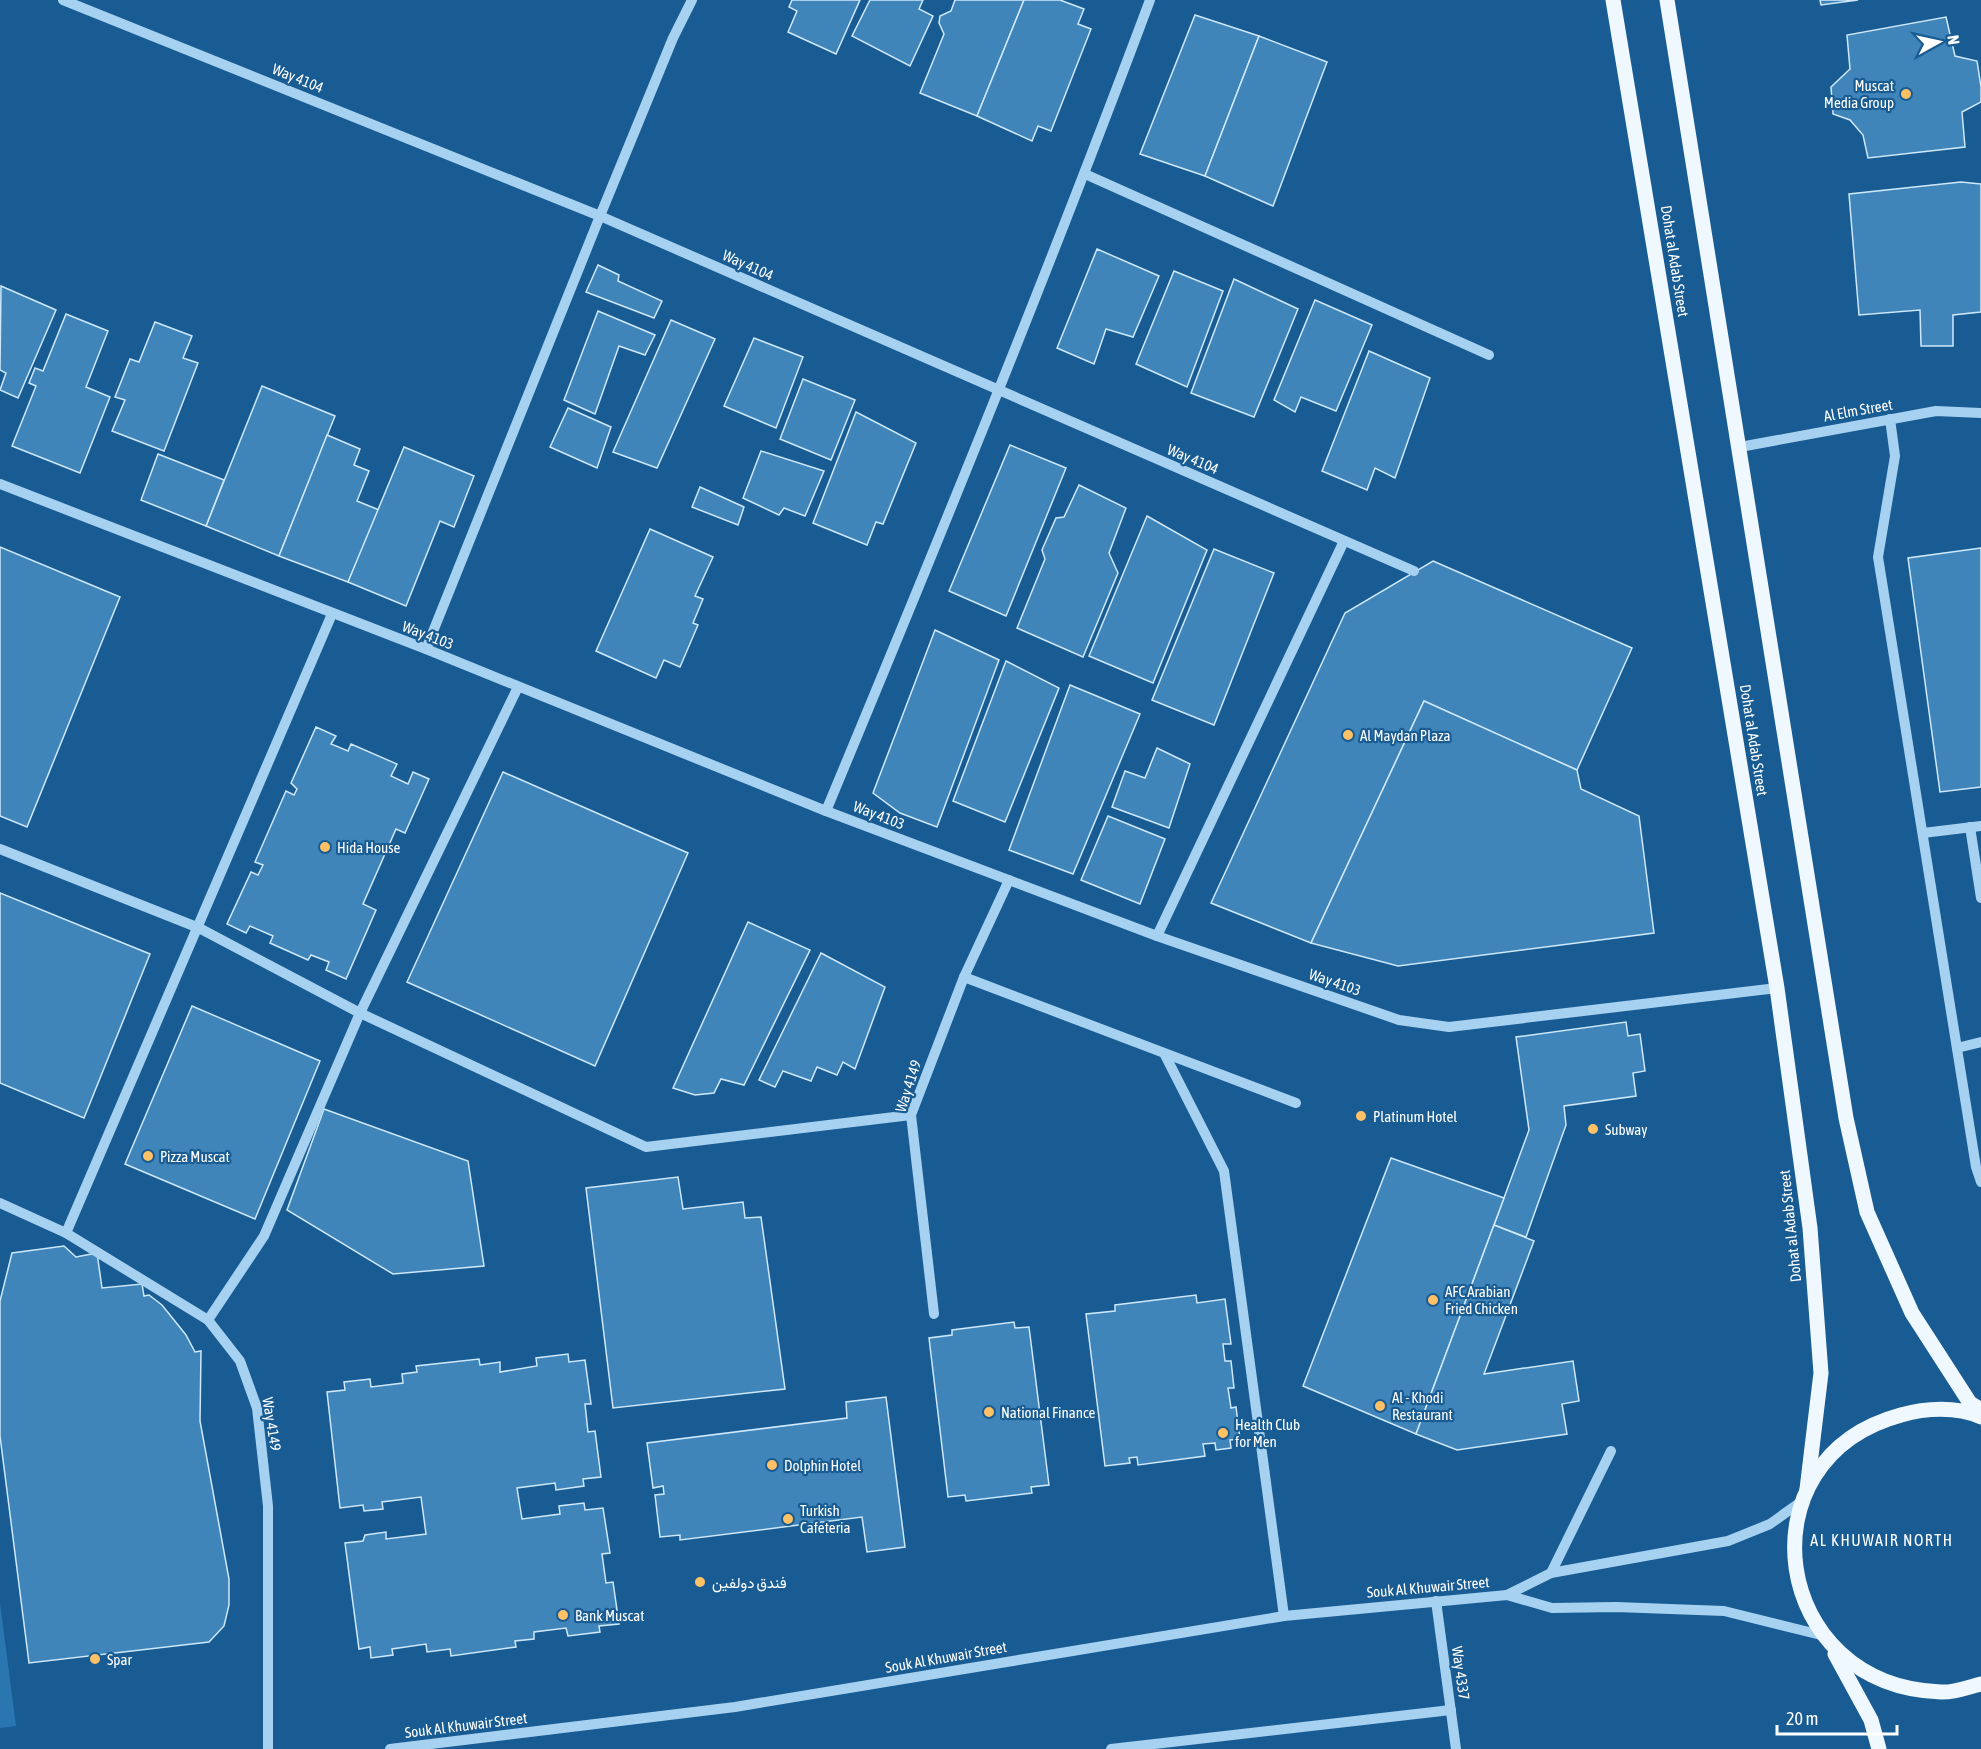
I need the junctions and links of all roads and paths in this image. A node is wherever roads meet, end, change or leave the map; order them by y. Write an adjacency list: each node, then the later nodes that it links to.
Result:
1 (63, 0): 7 (street, Way 4104)
2 (692, 0): 7 (street)
3 (1150, 0): 6 (street)
4 (1613, 0): 28 (main road, Dohat al Adab Street)
5 (1667, 0): 12 (main road)
6 (1085, 174): 8 (street); 9 (street)
7 (600, 216): 9 (street, Way 4104); 17 (street)
8 (1489, 354)
9 (998, 391): 14 (street, Way 4104); 19 (street)
10 (1981, 413): 11 (street, Al Elm Street)
11 (1890, 419): 12 (street, Al Elm Street); 21 (street)
12 (1740, 447): 40 (main road)
13 (0, 484): 16 (street, Way 4103)
14 (1344, 541): 15 (street, Way 4104); 26 (street)
15 (1414, 571)
16 (332, 614): 17 (street, Way 4103); 25 (street)
17 (426, 649): 18 (street, Way 4103)
18 (518, 687): 19 (street, Way 4103); 29 (street)
19 (826, 811): 23 (street, Way 4103)
20 (1976, 826): 21 (street); 24 (street)
21 (1923, 833): 31 (street)
22 (0, 849): 25 (street)
23 (1009, 880): 26 (street, Way 4103); 27 (street, Way 4149)
24 (1981, 898)
25 (199, 928): 29 (street); 37 (street)
26 (1157, 936): 28 (street, Way 4103)
27 (964, 977): 32 (street); 34 (street, Way 4149)
28 (1777, 988): 43 (main road, Dohat al Adab Street)
29 (360, 1013): 34 (street); 39 (street)
30 (1981, 1042): 31 (street)
31 (1957, 1048): 35 (street)
32 (1166, 1055): 33 (street); 47 (street)
33 (1296, 1103)
34 (911, 1115): 38 (street, Way 4149)
35 (1981, 1182)
36 (0, 1203): 37 (street, Way 4149)
37 (66, 1233): 39 (street, Way 4149)
38 (934, 1314)
39 (208, 1320): 51 (street, Way 4149)
40 (1981, 1410)
41 (1981, 1417): 43 (main road)
42 (1611, 1451): 44 (street)
43 (1805, 1495): 44 (street, Souk Al Khuwair Street); 48 (main road)
44 (1551, 1573): 45 (street, Souk Al Khuwair Street)
45 (1507, 1595): 46 (street, Souk Al Khuwair Street); 48 (street, Souk Al Khuwair Street)
46 (1436, 1601): 47 (street, Souk Al Khuwair Street); 50 (street, Way 4337)
47 (1284, 1616): 52 (street, Souk Al Khuwair Street)
48 (1828, 1641): 49 (main road); 55 (main road)
49 (1981, 1684)
50 (1451, 1710): 53 (street); 54 (street, Way 4337)
51 (268, 1749)
52 (390, 1749)
53 (1111, 1749)
54 (1456, 1749)
55 (1879, 1749)

